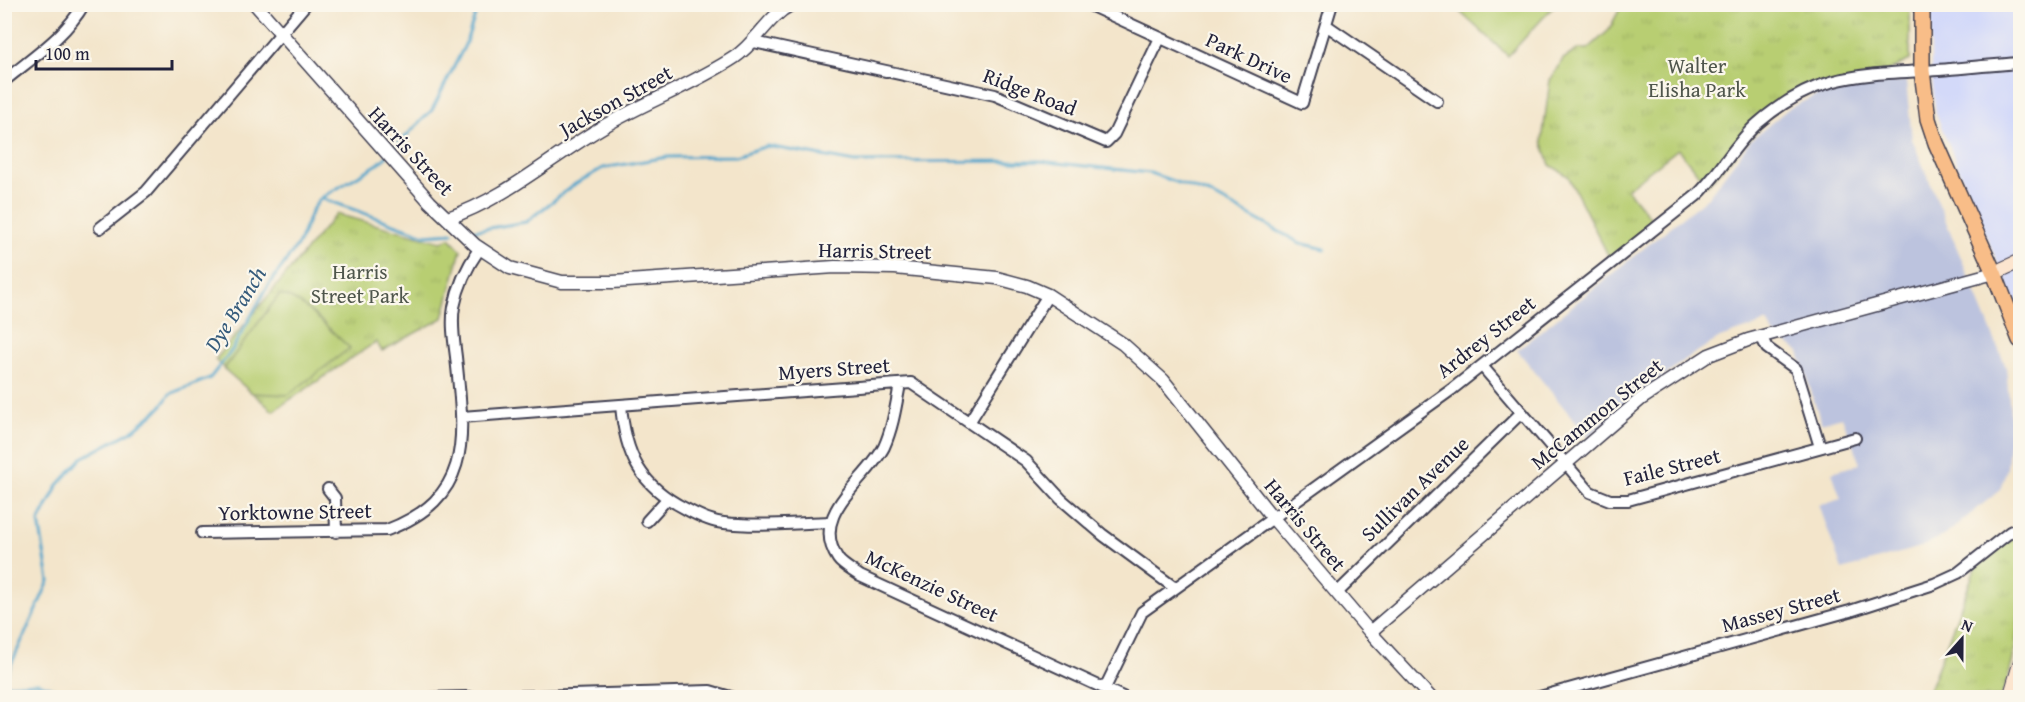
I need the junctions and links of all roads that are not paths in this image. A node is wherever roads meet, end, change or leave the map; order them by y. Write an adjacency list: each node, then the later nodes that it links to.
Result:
1 (84, 4): 14 (street)
2 (255, 4): 9 (street, Harris Street)
3 (306, 4): 9 (street)
4 (792, 4): 11 (street, Jackson Street)
5 (1087, 4): 10 (street, Park Drive)
6 (1332, 4): 8 (street, Park Drive)
7 (1922, 4): 13 (main road)
8 (1326, 25): 10 (street, Park Drive); 15 (street)
9 (280, 33): 16 (street, Harris Street); 17 (street)
10 (1160, 38): 11 (street, Ridge Road)
11 (754, 42): 16 (street, Jackson Street)
12 (2020, 63): 13 (street, Ardrey Street)
13 (1922, 72): 20 (main road); 24 (street, Ardrey Street)
14 (4, 81)
15 (1437, 101)
16 (448, 218): 18 (street, Harris Street)
17 (100, 228)
18 (480, 248): 21 (street, Harris Street); 28 (street, Yorktowne Street)
19 (2020, 261): 20 (main road)
20 (1994, 273): 22 (street, McCammon Street); 23 (main road)
21 (1048, 295): 29 (street); 35 (street, Harris Street)
22 (1761, 336): 31 (street); 32 (street, McCammon Street)
23 (2020, 340)
24 (1482, 366): 27 (street, Faile Street); 35 (street, Ardrey Street)
25 (900, 384): 26 (street, Myers Street); 29 (street, Myers Street); 37 (street)
26 (621, 405): 28 (street, Myers Street); 34 (street)
27 (1521, 413): 32 (street, Faile Street); 42 (street, Sullivan Avenue)
28 (462, 417): 39 (street, Yorktowne Street)
29 (970, 421): 41 (street, Myers Street)
30 (1855, 438): 31 (street, Faile Street)
31 (1820, 447): 32 (street, Faile Street)
32 (1564, 464): 43 (street, McCammon Street)
33 (328, 489): 39 (street)
34 (667, 499): 36 (street); 37 (street)
35 (1272, 517): 41 (street, Ardrey Street); 42 (street, Harris Street)
36 (648, 521)
37 (831, 522): 45 (street, McKenzie Street)
38 (2020, 527): 51 (street, Massey Street)
39 (336, 532): 40 (street, Yorktowne Street)
40 (202, 533)
41 (1175, 588): 45 (street, Ardrey Street)
42 (1337, 593): 43 (street, Harris Street)
43 (1370, 632): 50 (street, Harris Street)
44 (2020, 664): 52 (main road)
45 (1105, 688): 47 (street, McKenzie Street)
46 (469, 697): 48 (street); 49 (street)
47 (1124, 697)
48 (429, 698)
49 (734, 698)
50 (1431, 698)
51 (1536, 698)
52 (2010, 698)

